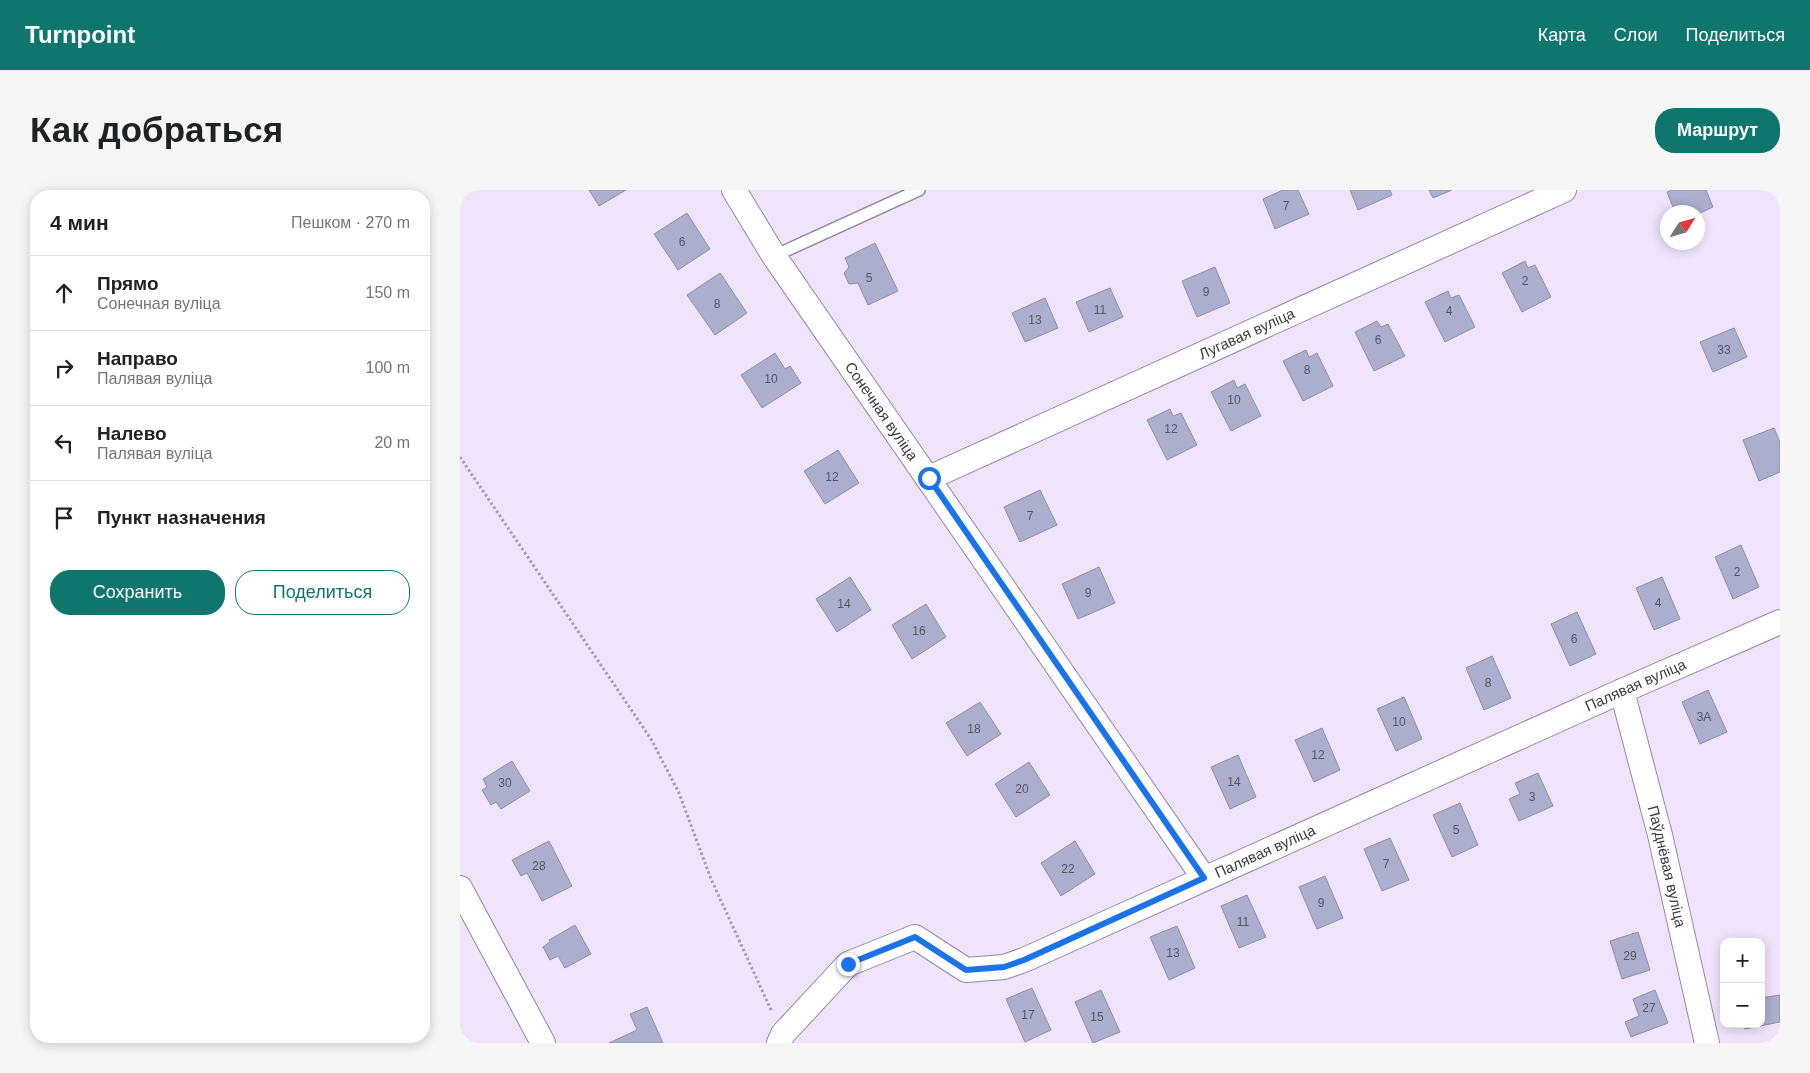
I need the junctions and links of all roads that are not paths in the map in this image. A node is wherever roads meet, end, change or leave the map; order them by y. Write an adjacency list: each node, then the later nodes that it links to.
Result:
1 (734, 190): 4 (street, Сонечная вуліца)
2 (919, 190): 4 (lane)
3 (1564, 190): 5 (street, Лугавая вуліца)
4 (774, 256): 5 (street, Сонечная вуліца)
5 (929, 478): 8 (street, Сонечная вуліца)
6 (1780, 622): 7 (street, Палявая вуліца)
7 (1622, 691): 8 (street, Палявая вуліца); 12 (street, Паўднёвая вуліца)
8 (1204, 878): 10 (street, Палявая вуліца)
9 (460, 888): 11 (street)
10 (781, 1038)
11 (543, 1043)
12 (1707, 1043)

